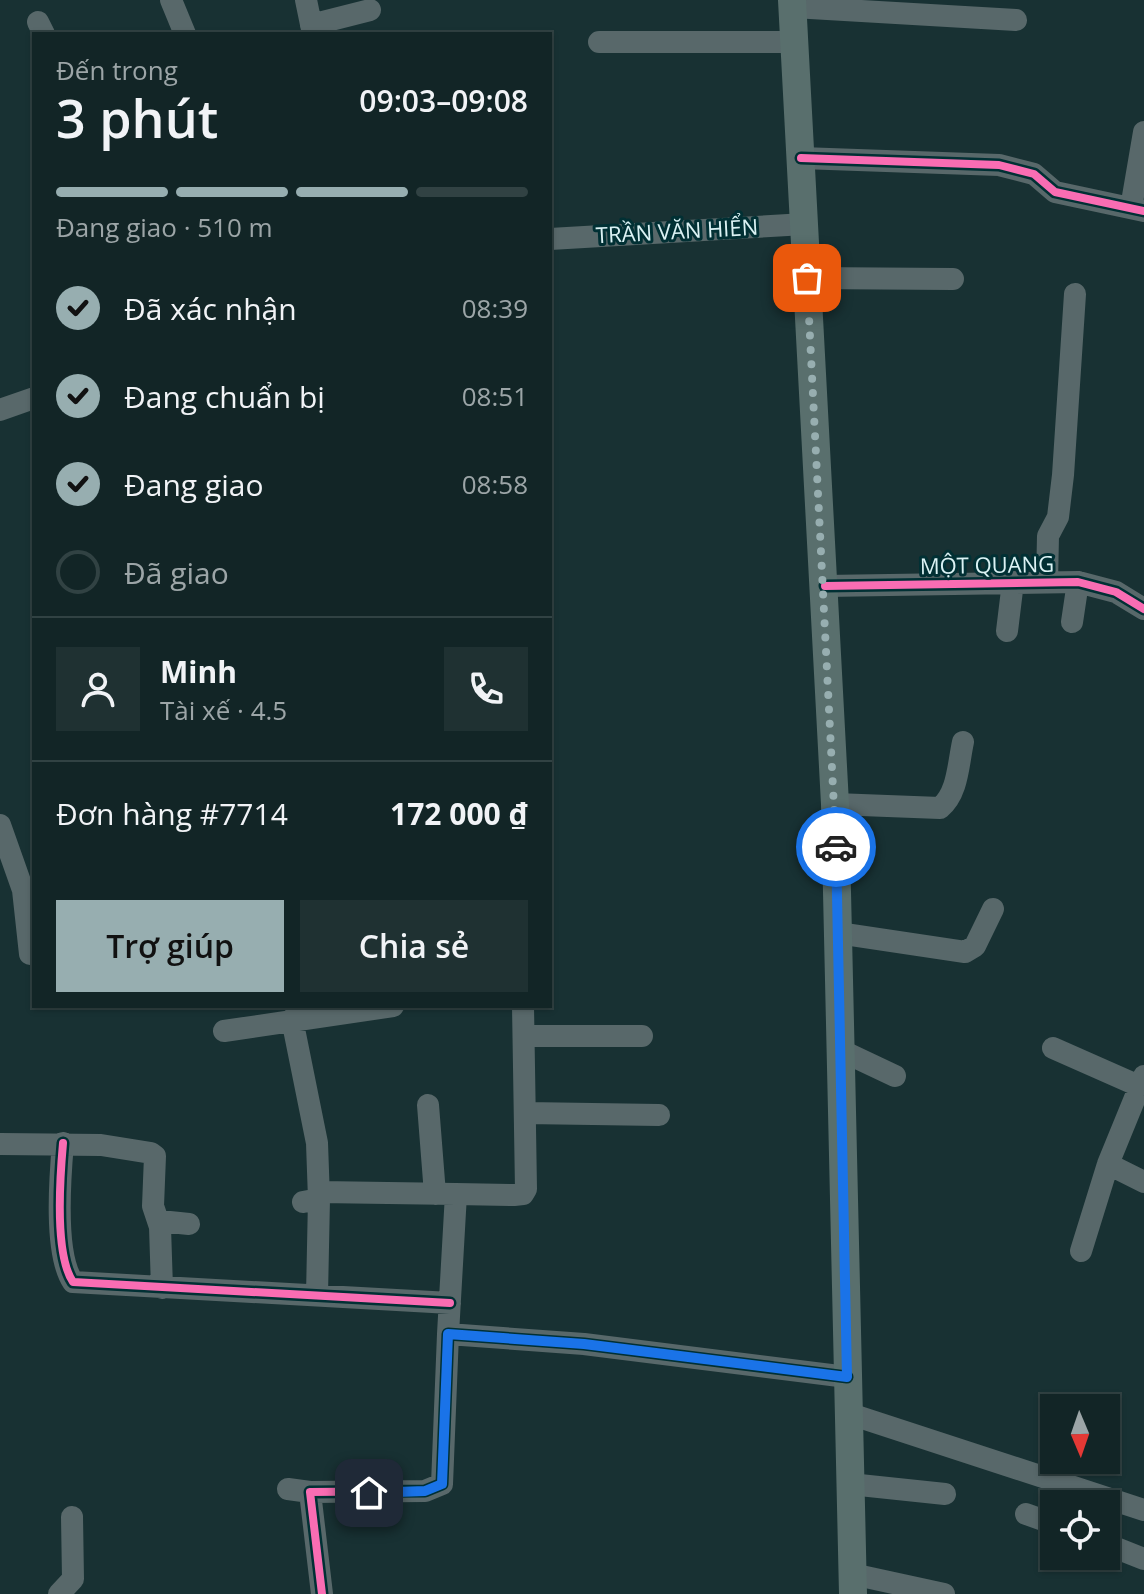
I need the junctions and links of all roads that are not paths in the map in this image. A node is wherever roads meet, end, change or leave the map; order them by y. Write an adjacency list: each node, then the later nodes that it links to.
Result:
1 (171, 0): 7 (street)
2 (306, 0): 6 (street)
3 (792, 4): 5 (street); 9 (main road)
4 (370, 10): 6 (street)
5 (1016, 20)
6 (312, 30)
7 (184, 32)
8 (599, 42): 9 (street)
9 (795, 42): 11 (main road)
10 (1144, 132): 12 (street)
11 (801, 158): 12 (street); 13 (main road)
12 (1137, 210)
13 (805, 224): 14 (street, TRẦN VĂN HIỂN); 15 (main road)
14 (552, 239)
15 (807, 278): 16 (street); 23 (main road)
16 (953, 279)
17 (1075, 294): 21 (street)
18 (32, 399): 19 (street)
19 (0, 410)
20 (1013, 582): 21 (street, MỘT QUANG); 23 (street, MỘT QUANG); 26 (street)
21 (1047, 582): 22 (street, MỘT QUANG)
22 (1078, 582): 24 (street, MỘT QUANG); 25 (street)
23 (825, 586): 28 (main road)
24 (1144, 609)
25 (1072, 622)
26 (1007, 631)
27 (963, 742): 28 (street)
28 (835, 804): 31 (main road)
29 (0, 825): 32 (street)
30 (993, 909): 31 (street)
31 (838, 933): 40 (main road)
32 (30, 954)
33 (377, 1008): 35 (street)
34 (523, 1008): 37 (street)
35 (292, 1019): 36 (street); 51 (street)
36 (224, 1031)
37 (526, 1036): 38 (street); 44 (street)
38 (642, 1036)
39 (1053, 1048): 42 (street)
40 (840, 1050): 41 (street); 59 (main road)
41 (895, 1076)
42 (1141, 1081): 48 (street)
43 (428, 1105): 50 (street)
44 (526, 1113): 45 (street); 50 (street)
45 (659, 1115)
46 (63, 1143): 47 (street); 52 (street); 55 (street)
47 (0, 1144)
48 (1108, 1164): 49 (street); 54 (street)
49 (1144, 1182)
50 (446, 1194): 51 (street); 57 (street)
51 (314, 1198): 56 (street)
52 (160, 1221): 53 (street); 55 (street)
53 (189, 1224)
54 (1081, 1251)
55 (162, 1288): 56 (street)
56 (317, 1295): 57 (street)
57 (450, 1303): 58 (street)
58 (448, 1334): 59 (street); 71 (street)
59 (847, 1377): 60 (main road)
60 (847, 1413): 61 (main road); 63 (street)
61 (850, 1484): 62 (street); 69 (main road)
62 (945, 1494)
63 (1144, 1510)
64 (1026, 1514): 66 (street)
65 (72, 1517): 70 (street)
66 (1040, 1519)
67 (1120, 1550): 68 (street)
68 (1144, 1559)
69 (852, 1584): 72 (street)
70 (59, 1594)
71 (322, 1594)
72 (944, 1594)

